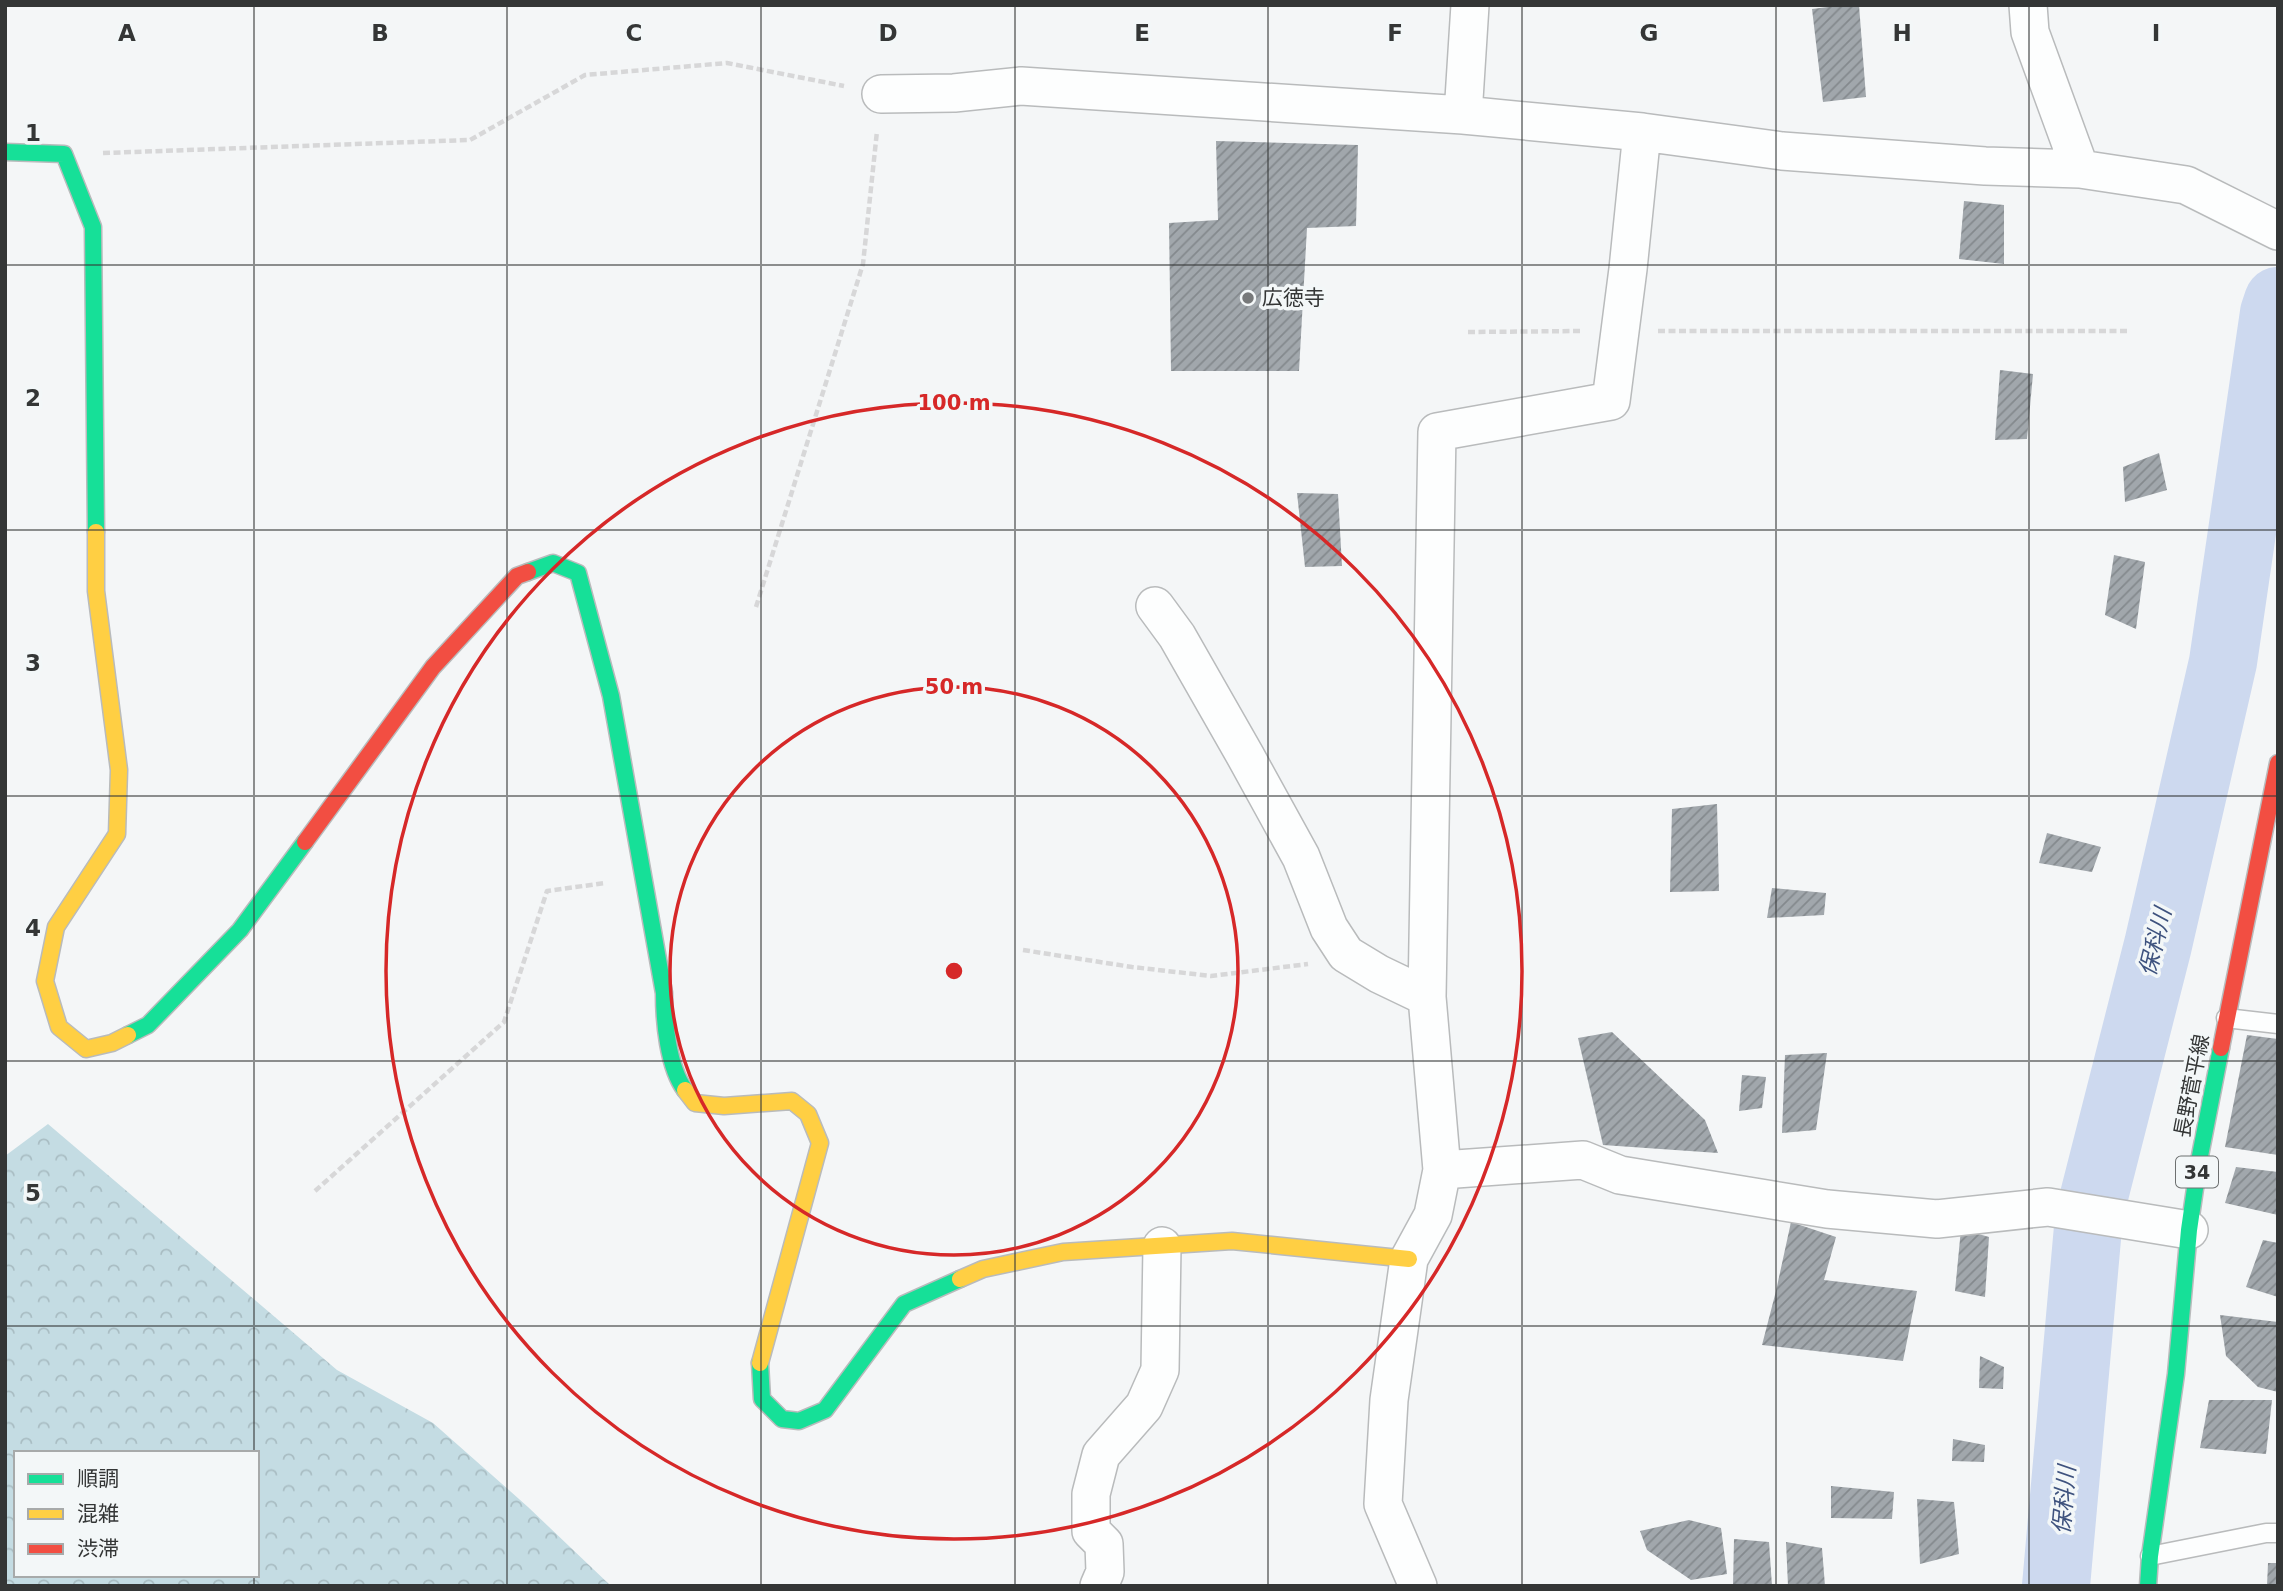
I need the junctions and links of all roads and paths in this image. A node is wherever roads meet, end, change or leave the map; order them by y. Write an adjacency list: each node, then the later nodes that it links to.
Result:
1 (1470, 5): 4 (street)
2 (2028, 5): 8 (street)
3 (881, 94): 4 (street); 7 (path); 14 (path)
4 (1463, 115): 5 (street)
5 (1642, 132): 8 (street); 10 (street)
6 (5, 152): 7 (street)
7 (64, 154): 16 (street)
8 (2080, 169): 9 (street)
9 (2270, 227)
10 (1620, 331): 11 (path); 12 (path); 19 (street)
11 (2128, 331)
12 (1468, 332)
13 (1155, 606): 18 (street)
14 (756, 607)
15 (2278, 763): 20 (street, 長野菅平線 / 34)
16 (643, 879): 23 (path); 25 (street)
17 (1023, 950): 18 (path)
18 (1346, 954): 19 (street)
19 (1427, 997): 22 (street)
20 (2226, 1018): 21 (lane); 24 (street, 長野菅平線 / 34)
21 (2278, 1024)
22 (1442, 1170): 24 (street); 26 (street)
23 (315, 1191)
24 (2176, 1227): 28 (street, 長野菅平線 / 34)
25 (1162, 1246): 26 (street); 29 (street)
26 (1409, 1259): 30 (street)
27 (2278, 1533): 28 (lane)
28 (2150, 1556): 31 (street, 長野菅平線 / 34)
29 (1099, 1586)
30 (1418, 1586)
31 (2148, 1586)

